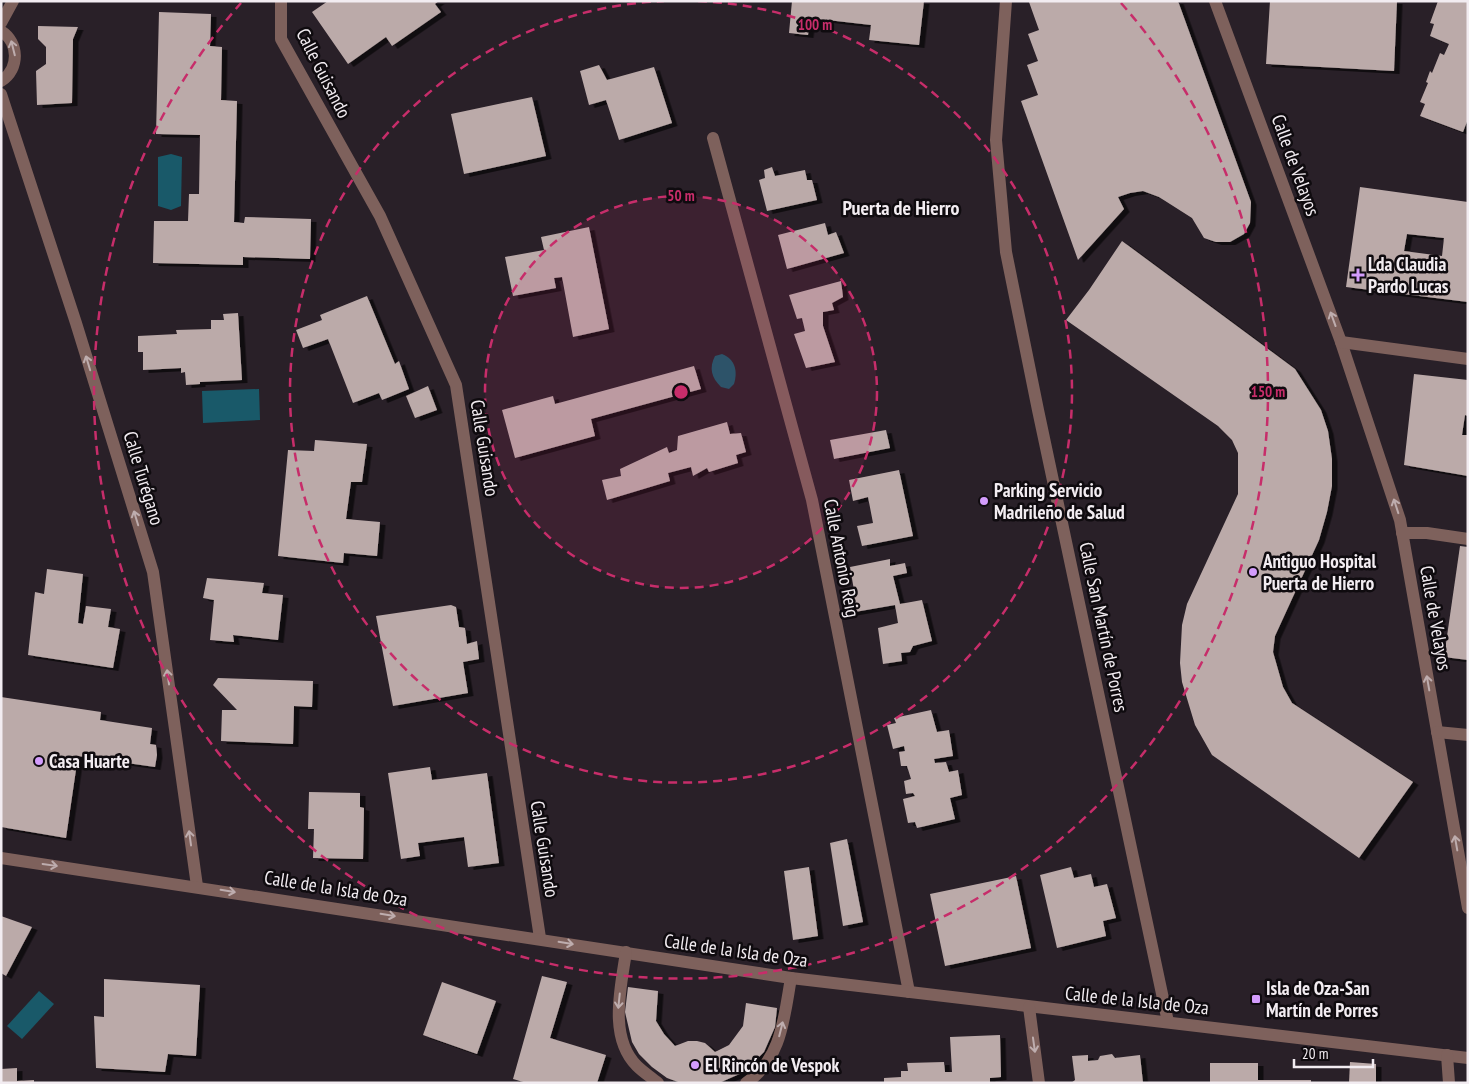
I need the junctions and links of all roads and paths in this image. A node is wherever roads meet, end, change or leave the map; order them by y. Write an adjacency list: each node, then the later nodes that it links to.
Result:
1 (13, 1): 5 (street)
2 (281, 1): 19 (street, Calle Guisando)
3 (1006, 1): 24 (street, Calle San Martín de Porres)
4 (1215, 1): 10 (street, Calle de Velayos, one-way to 4)
5 (1, 23)
6 (1, 31): 7 (street, one-way to 6)
7 (1, 81)
8 (1, 94): 17 (street, Calle Turégano, one-way to 8)
9 (713, 138): 22 (street, Calle Antonio Reig)
10 (1341, 342): 11 (street); 12 (street, Calle de Velayos, one-way to 10)
11 (1468, 359)
12 (1402, 532): 13 (street); 14 (street, Calle de Velayos, one-way to 12)
13 (1468, 539)
14 (1437, 732): 15 (street); 18 (street, Calle de Velayos, one-way to 14)
15 (1468, 735)
16 (1, 858): 17 (street, Calle de la Isla de Oza, one-way to 17)
17 (197, 886): 19 (street, Calle de la Isla de Oza, one-way to 19)
18 (1468, 908)
19 (540, 938): 20 (street, Calle de la Isla de Oza, one-way to 20)
20 (626, 952): 21 (street, Calle de la Isla de Oza); 27 (street, one-way to 27)
21 (791, 978): 22 (street, Calle de la Isla de Oza); 28 (street, one-way to 21)
22 (909, 992): 23 (street, Calle de la Isla de Oza)
23 (1029, 1007): 24 (street, Calle de la Isla de Oza); 29 (street, one-way to 29)
24 (1168, 1022): 25 (street, Calle de la Isla de Oza)
25 (1447, 1056): 26 (street, Calle de la Isla de Oza); 30 (street)
26 (1468, 1058)
27 (658, 1083)
28 (746, 1083)
29 (1039, 1083)
30 (1449, 1083)

